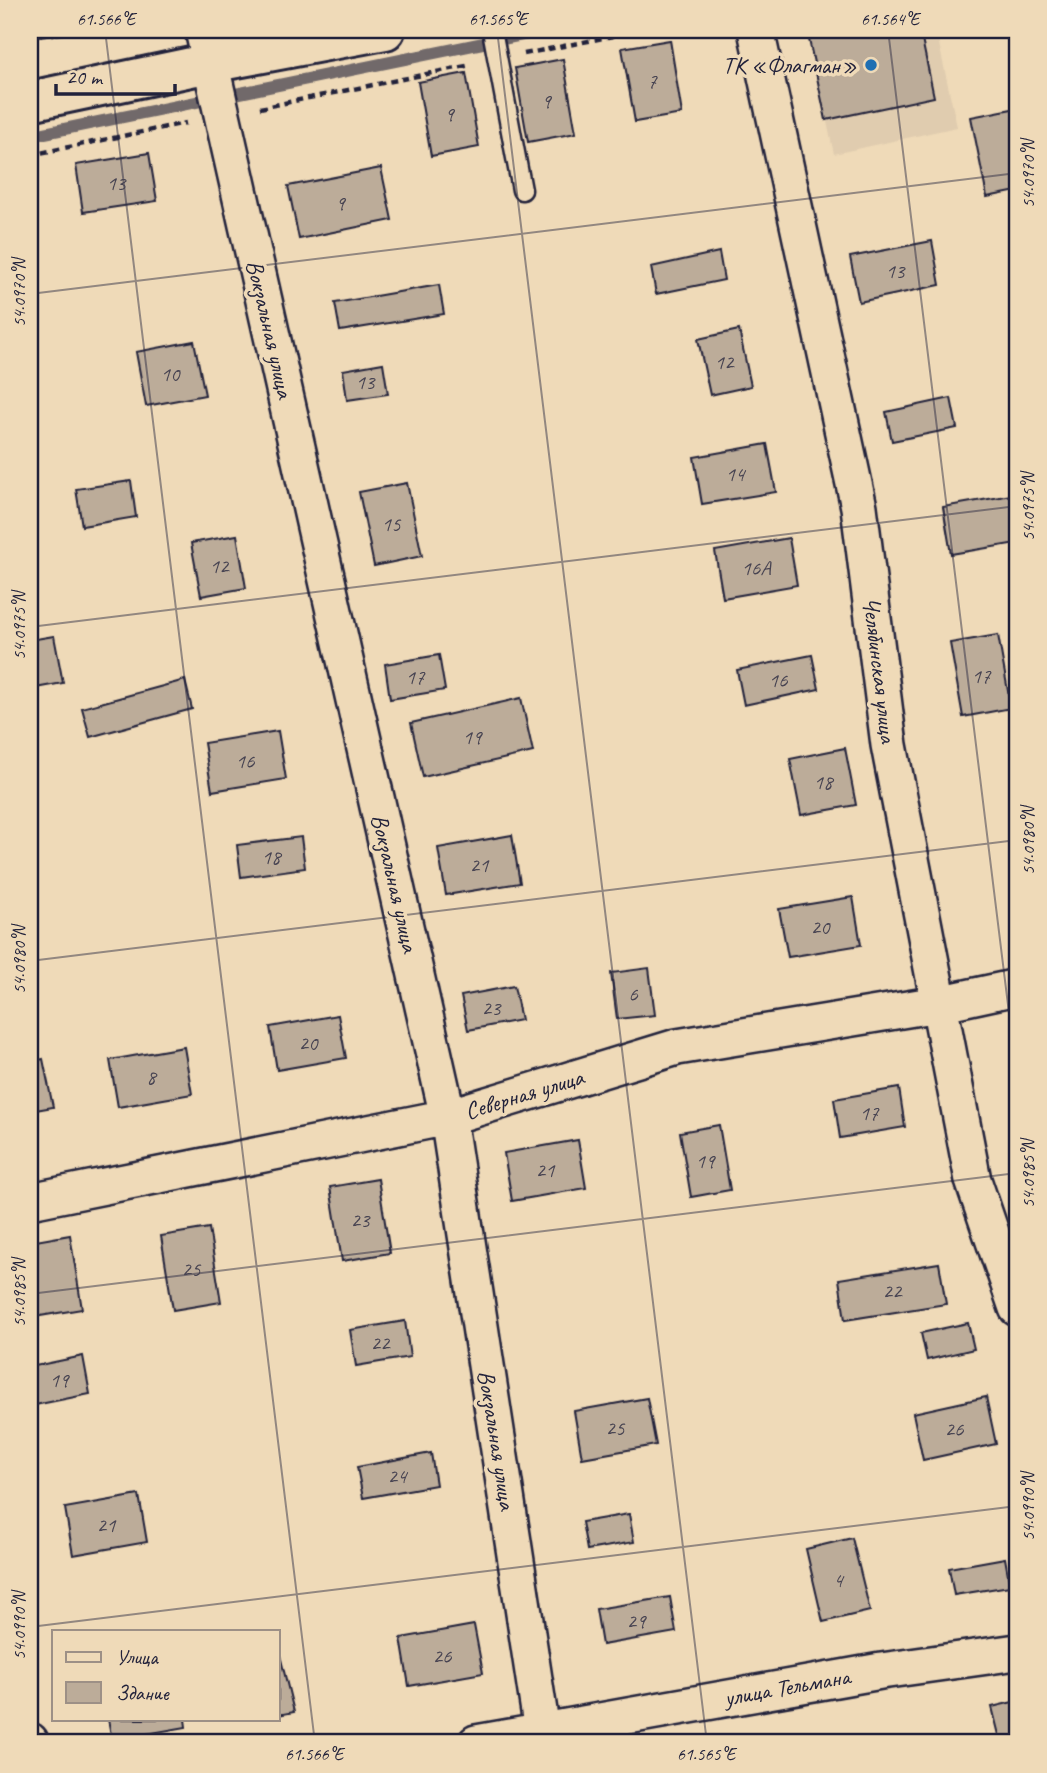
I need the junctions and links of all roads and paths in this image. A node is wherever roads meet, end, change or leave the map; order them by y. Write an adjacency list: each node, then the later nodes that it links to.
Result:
1 (385, 30): 5 (street)
2 (492, 30): 6 (lane)
3 (643, 30): 6 (path)
4 (756, 30): 12 (street, Челябинская улица)
5 (206, 47): 7 (street); 8 (street, Вокзальная улица)
6 (498, 59): 8 (path); 10 (lane)
7 (30, 101)
8 (222, 116): 9 (path); 13 (street, Вокзальная улица)
9 (30, 155)
10 (522, 190)
11 (1017, 987): 12 (street, Северная улица)
12 (938, 1004): 13 (street, Северная улица); 15 (street, Челябинская улица)
13 (448, 1117): 14 (street, Северная улица); 17 (street, Вокзальная улица)
14 (30, 1200)
15 (1017, 1308)
16 (1017, 1652): 17 (street, улица Тельмана)
17 (543, 1737): 18 (street, улица Тельмана)
18 (476, 1743)

